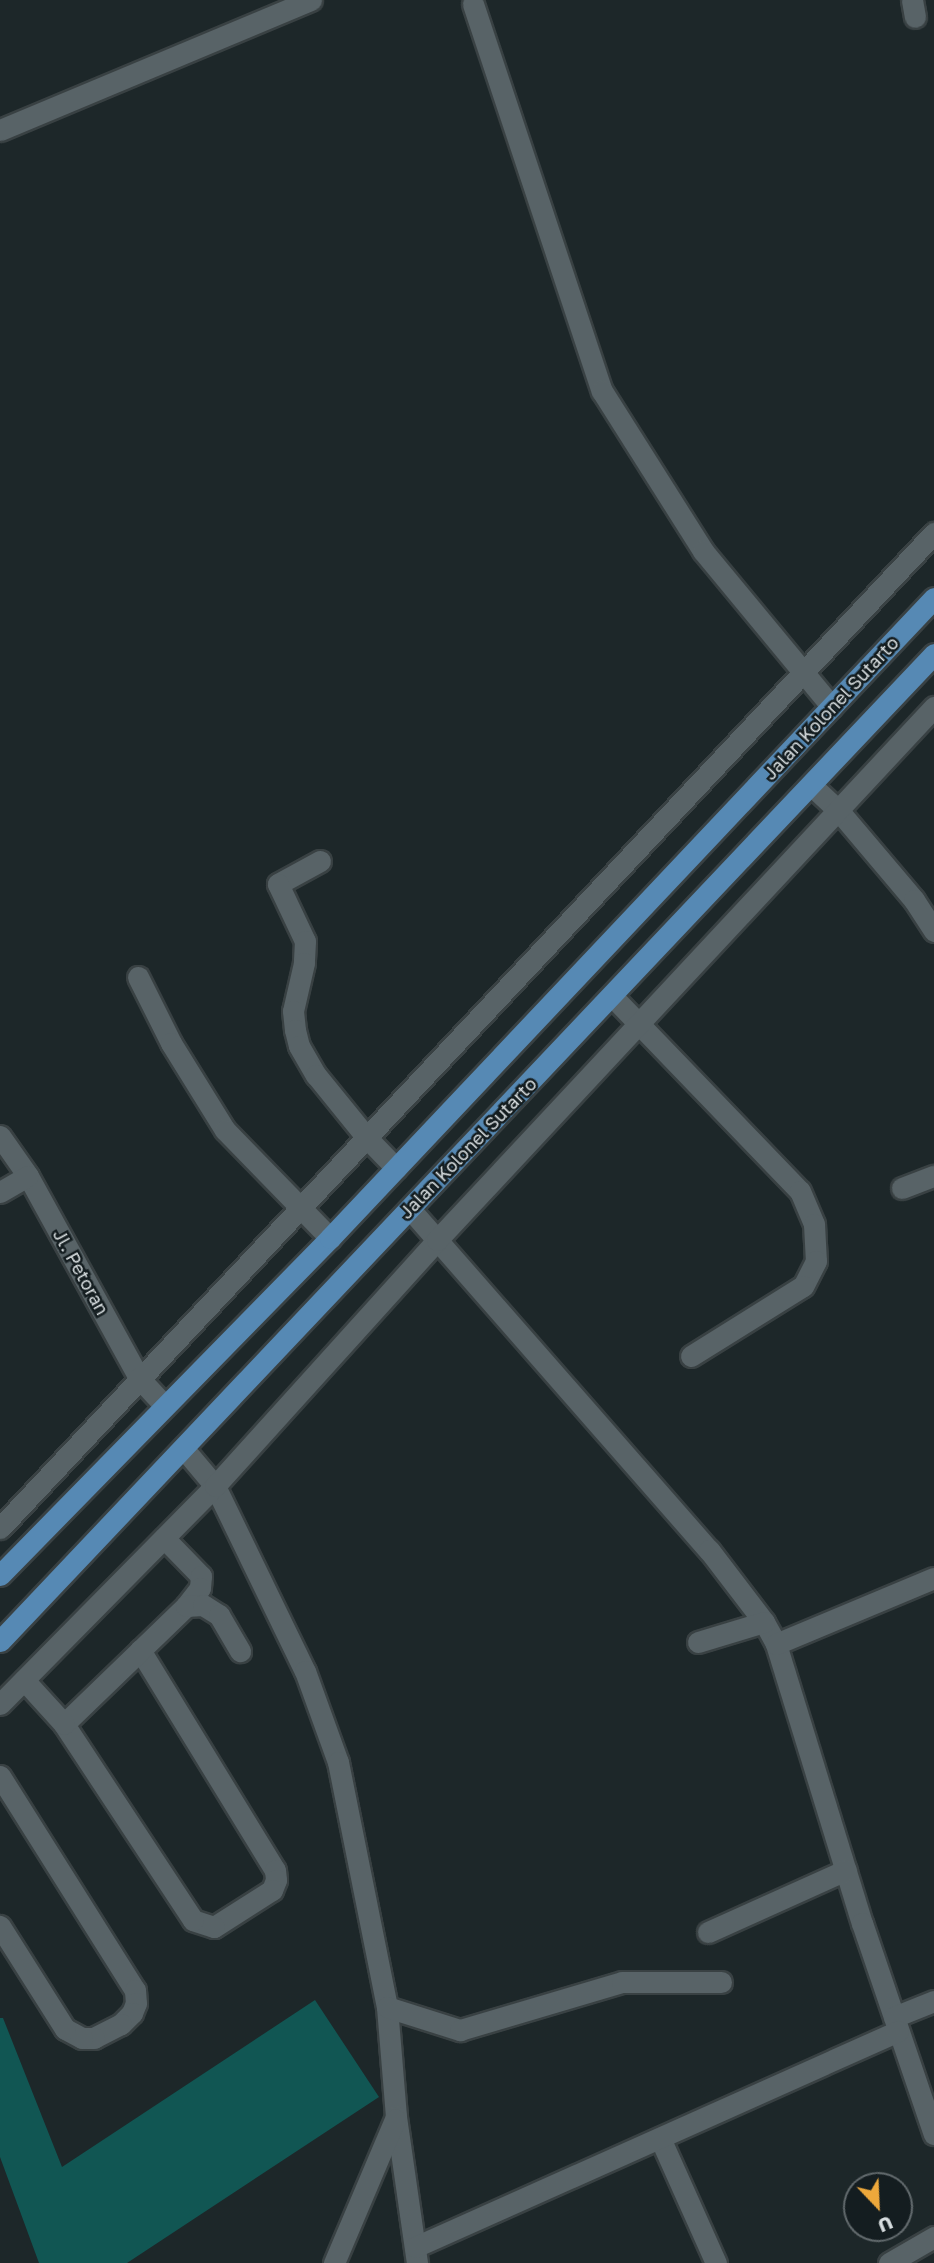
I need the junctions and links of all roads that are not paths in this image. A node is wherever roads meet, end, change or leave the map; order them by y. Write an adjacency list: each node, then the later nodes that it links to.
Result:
1 (311, 0): 3 (street)
2 (473, 5): 7 (street)
3 (0, 130)
4 (934, 533): 7 (street)
5 (934, 598): 8 (main road, Jalan Kolonel Sutarto)
6 (934, 654): 10 (main road, Jalan Kolonel Sutarto)
7 (804, 673): 8 (street); 18 (street)
8 (832, 707): 19 (main road, Jalan Kolonel Sutarto)
9 (934, 707): 11 (street)
10 (811, 785): 11 (street); 15 (main road, Jalan Kolonel Sutarto)
11 (838, 810): 13 (street); 16 (street)
12 (320, 861): 18 (street)
13 (934, 930)
14 (138, 977): 24 (street)
15 (612, 997): 16 (street); 25 (main road, Jalan Kolonel Sutarto)
16 (637, 1024): 27 (street); 28 (street)
17 (0, 1136): 21 (street, Jl. Petoran)
18 (367, 1138): 19 (street); 24 (street)
19 (396, 1168): 26 (main road, Jalan Kolonel Sutarto)
20 (934, 1175): 22 (street)
21 (28, 1176): 23 (street); 29 (street, Jl. Petoran)
22 (902, 1188)
23 (0, 1192)
24 (301, 1209): 26 (street); 29 (street)
25 (410, 1209): 27 (street); 31 (main road, Jalan Kolonel Sutarto)
26 (330, 1238): 30 (main road, Jalan Kolonel Sutarto)
27 (437, 1240): 32 (street); 38 (street)
28 (691, 1356)
29 (139, 1378): 30 (street, Jl. Petoran); 33 (street)
30 (165, 1406): 35 (main road, Jalan Kolonel Sutarto)
31 (183, 1448): 32 (street); 39 (main road, Jalan Kolonel Sutarto)
32 (215, 1486): 34 (street); 53 (street)
33 (0, 1528)
34 (164, 1538): 37 (street); 44 (street)
35 (0, 1575)
36 (934, 1577): 41 (street)
37 (186, 1606): 42 (street); 43 (street)
38 (764, 1622): 40 (street); 41 (street)
39 (0, 1641)
40 (698, 1642)
41 (776, 1644): 48 (street)
42 (140, 1650): 46 (street); 46 (street)
43 (240, 1651)
44 (24, 1680): 45 (street); 46 (street)
45 (0, 1704)
46 (64, 1724)
47 (0, 1776): 49 (street)
48 (846, 1870): 50 (street); 54 (street)
49 (0, 1926)
50 (708, 1932)
51 (721, 1982): 53 (street)
52 (934, 2001): 54 (street)
53 (387, 2007): 55 (street)
54 (896, 2024): 56 (street); 57 (street)
55 (396, 2117): 59 (street); 60 (street)
56 (934, 2134)
57 (660, 2138): 59 (street); 61 (street)
58 (934, 2237): 62 (street)
59 (416, 2255)
60 (334, 2263)
61 (716, 2263)
62 (889, 2263)

